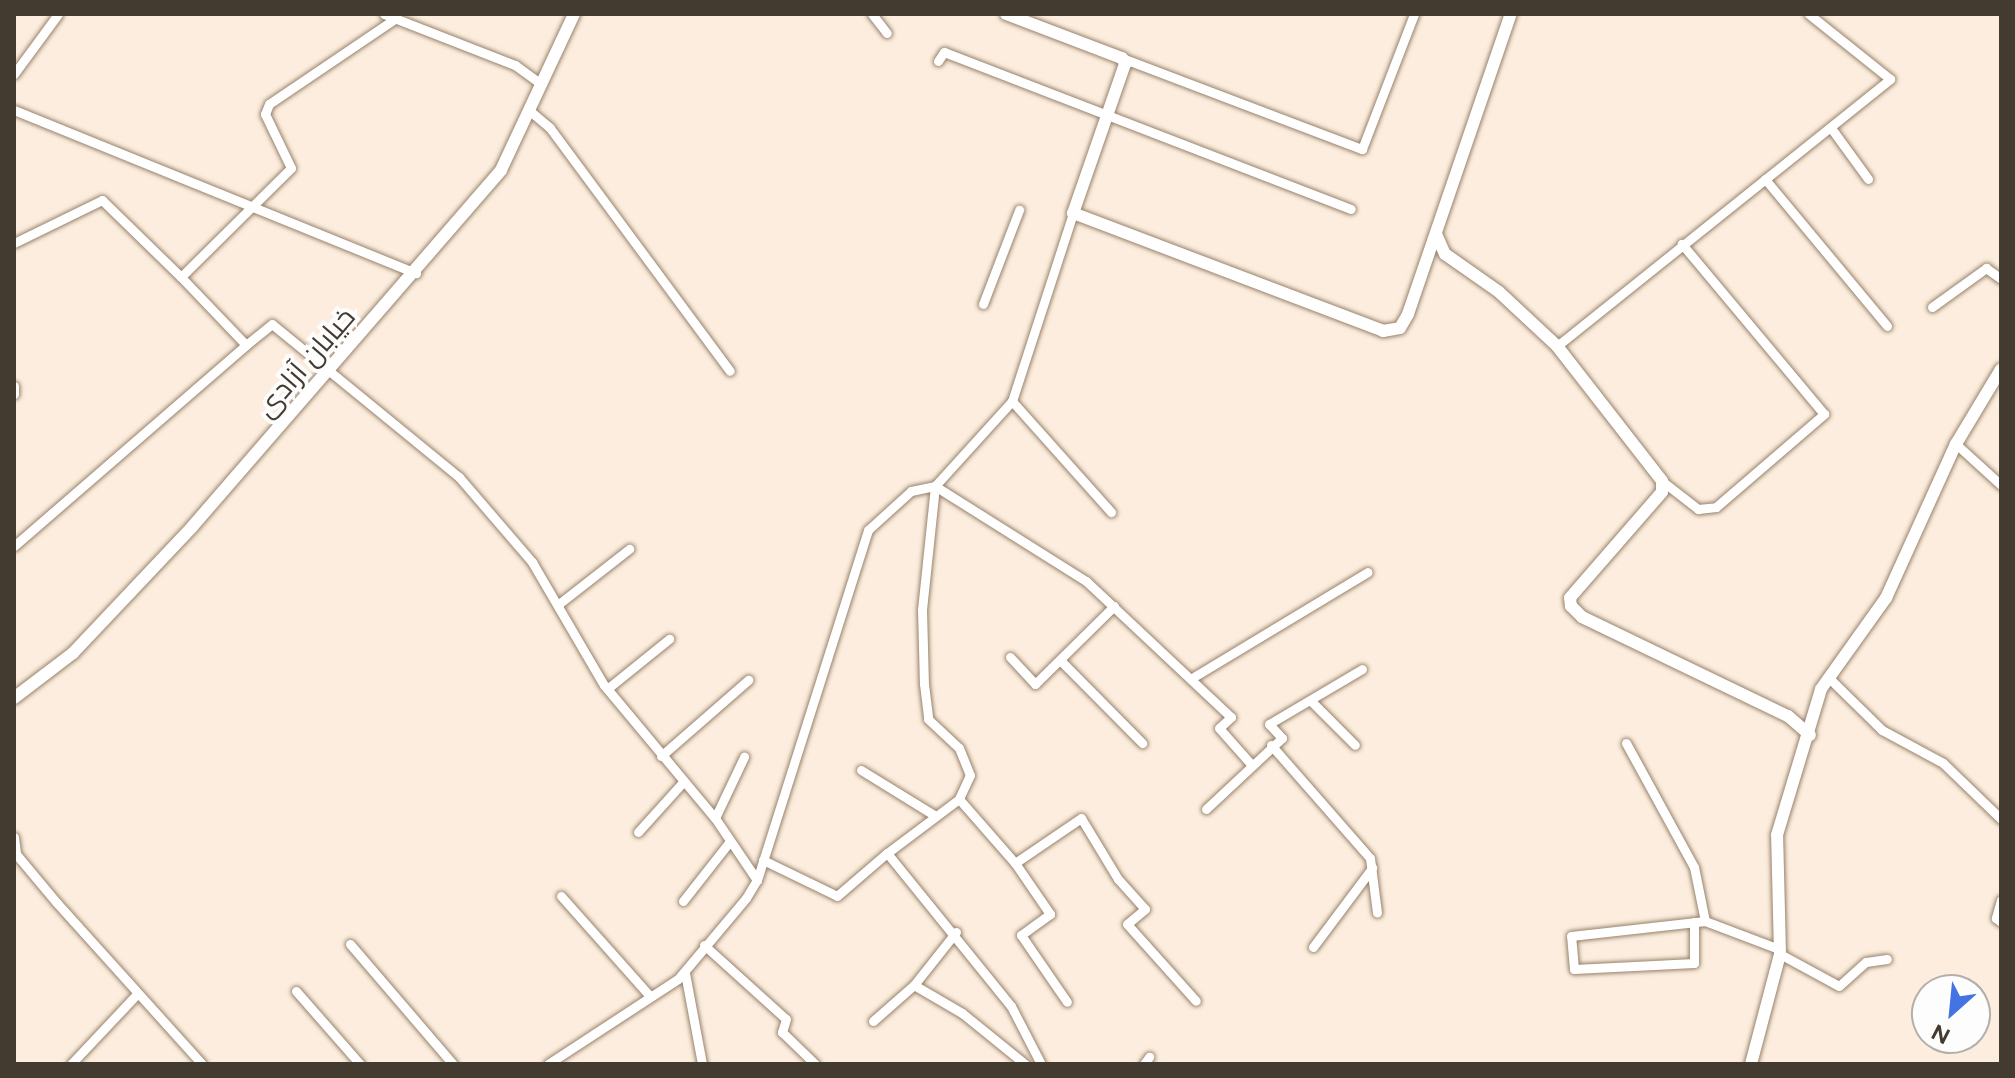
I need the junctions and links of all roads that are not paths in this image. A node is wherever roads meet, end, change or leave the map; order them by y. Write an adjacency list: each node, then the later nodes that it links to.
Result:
1 (58, 14): 13 (street)
2 (384, 14): 9 (street)
3 (574, 14): 14 (street, خیابان آزادی)
4 (872, 14): 10 (street)
5 (1006, 14): 11 (street)
6 (1414, 14): 11 (street)
7 (1511, 14): 25 (street)
8 (1809, 14): 18 (street)
9 (396, 18): 14 (street); 21 (street)
10 (887, 33)
11 (1122, 58): 17 (street)
12 (938, 61): 17 (street)
13 (14, 74)
14 (541, 84): 16 (street, خیابان آزادی)
15 (14, 110): 21 (street)
16 (530, 111): 30 (street, خیابان آزادی); 40 (street)
17 (1108, 114): 22 (street); 24 (street)
18 (1831, 128): 19 (street); 20 (street)
19 (1765, 179): 27 (street); 35 (street)
20 (1868, 179)
21 (252, 206): 30 (street); 31 (street)
22 (1351, 209)
23 (1019, 210): 33 (street)
24 (1073, 213): 29 (street); 43 (street)
25 (1436, 234): 28 (street); 29 (street)
26 (14, 243): 31 (street)
27 (1682, 244): 37 (street); 45 (street)
28 (1445, 254): 29 (street); 37 (street)
29 (1427, 262)
30 (416, 273): 38 (street, خیابان آزادی)
31 (181, 277): 36 (street)
32 (2001, 279): 34 (street)
33 (983, 304)
34 (1932, 307)
35 (1887, 326)
36 (246, 345): 38 (street); 49 (street)
37 (1557, 346): 45 (street)
38 (331, 369): 52 (street); 62 (street, خیابان آزادی)
39 (2001, 369): 44 (street)
40 (730, 371)
41 (14, 386): 42 (street)
42 (14, 394)
43 (1012, 401): 47 (street); 48 (street)
44 (1956, 444): 46 (street); 58 (street)
45 (1662, 481): 65 (street)
46 (2001, 485)
47 (935, 486): 53 (street); 76 (street); 85 (street)
48 (1111, 512)
49 (14, 546)
50 (629, 549): 52 (street)
51 (1368, 572): 59 (street)
52 (560, 603): 61 (street)
53 (1114, 606): 56 (street); 59 (street)
54 (669, 639): 61 (street)
55 (1010, 657): 56 (street)
56 (1060, 660): 67 (street)
57 (1362, 669): 63 (street)
58 (1828, 677): 64 (street); 80 (street)
59 (1192, 678): 73 (street)
60 (748, 680): 71 (street)
61 (607, 689): 71 (street)
62 (14, 698)
63 (1311, 701): 69 (street); 70 (street)
64 (1817, 701): 65 (street); 66 (street)
65 (1788, 716): 66 (street)
66 (1810, 735): 99 (street)
67 (1142, 743)
68 (1626, 743): 93 (street)
69 (1271, 745): 73 (street); 87 (street)
70 (1355, 745)
71 (661, 756): 75 (street)
72 (744, 757): 79 (street)
73 (1251, 764): 77 (street)
74 (861, 770): 78 (street)
75 (683, 782): 79 (street); 81 (street)
76 (959, 799): 78 (street); 86 (street)
77 (1206, 809)
78 (934, 815): 84 (street)
79 (715, 818): 83 (street)
80 (2001, 819)
81 (638, 832)
82 (14, 837): 104 (street)
83 (730, 841): 88 (street); 91 (street)
84 (887, 853): 85 (street); 95 (street)
85 (763, 860): 88 (street)
86 (1015, 863): 106 (street); 107 (street)
87 (1372, 868): 92 (street); 98 (street)
88 (757, 880): 97 (street)
89 (561, 896): 105 (street)
90 (2001, 900): 94 (street)
91 (683, 901)
92 (1377, 913)
93 (1700, 922): 93 (street); 99 (street)
94 (2001, 922)
95 (956, 932): 102 (street); 117 (street)
96 (350, 944): 112 (street)
97 (704, 945): 101 (street); 115 (street)
98 (1313, 947)
99 (1780, 951): 100 (street); 118 (street)
100 (1887, 959)
101 (685, 973): 105 (street); 114 (street)
102 (914, 985): 108 (street); 116 (street)
103 (296, 991): 111 (street)
104 (137, 994): 109 (street); 110 (street)
105 (648, 994): 113 (street)
106 (1196, 1001)
107 (1067, 1002)
108 (873, 1021)
109 (71, 1064)
110 (202, 1064)
111 (360, 1064)
112 (453, 1064)
113 (548, 1064)
114 (702, 1064)
115 (815, 1064)
116 (1025, 1064)
117 (1041, 1064)
118 (1751, 1064)

